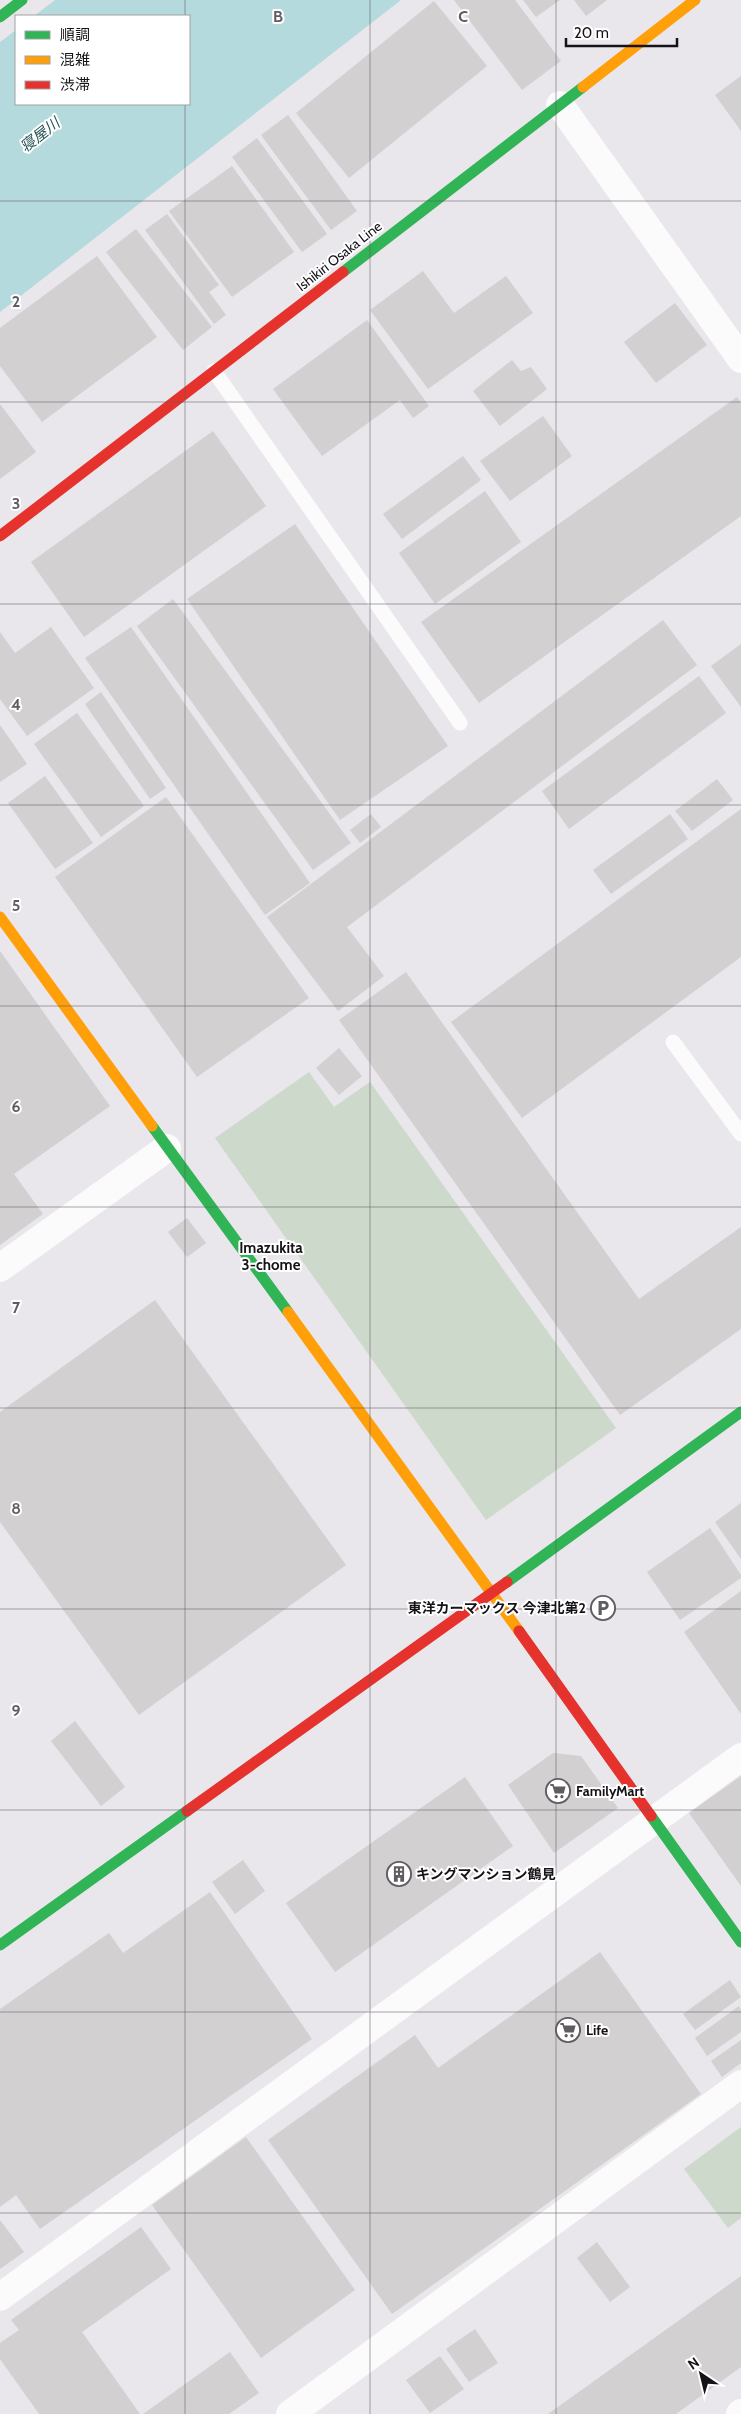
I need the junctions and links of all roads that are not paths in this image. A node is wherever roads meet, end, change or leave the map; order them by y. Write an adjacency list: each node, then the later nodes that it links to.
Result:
1 (22, 0): 3 (street)
2 (695, 0): 4 (street, Ishikiri Osaka Line)
3 (0, 17)
4 (560, 105): 5 (street); 6 (street, Ishikiri Osaka Line)
5 (741, 359)
6 (214, 371): 7 (street, Ishikiri Osaka Line); 8 (lane)
7 (0, 536)
8 (460, 723)
9 (0, 917): 12 (street)
10 (673, 1042): 11 (lane)
11 (741, 1134)
12 (167, 1148): 13 (street); 15 (street)
13 (0, 1268)
14 (741, 1412): 15 (street)
15 (492, 1593): 17 (street); 19 (street)
16 (741, 1757): 17 (street)
17 (654, 1820): 18 (street); 21 (street)
18 (741, 1942)
19 (0, 1945)
20 (741, 2084): 22 (street)
21 (0, 2297)
22 (290, 2414)

